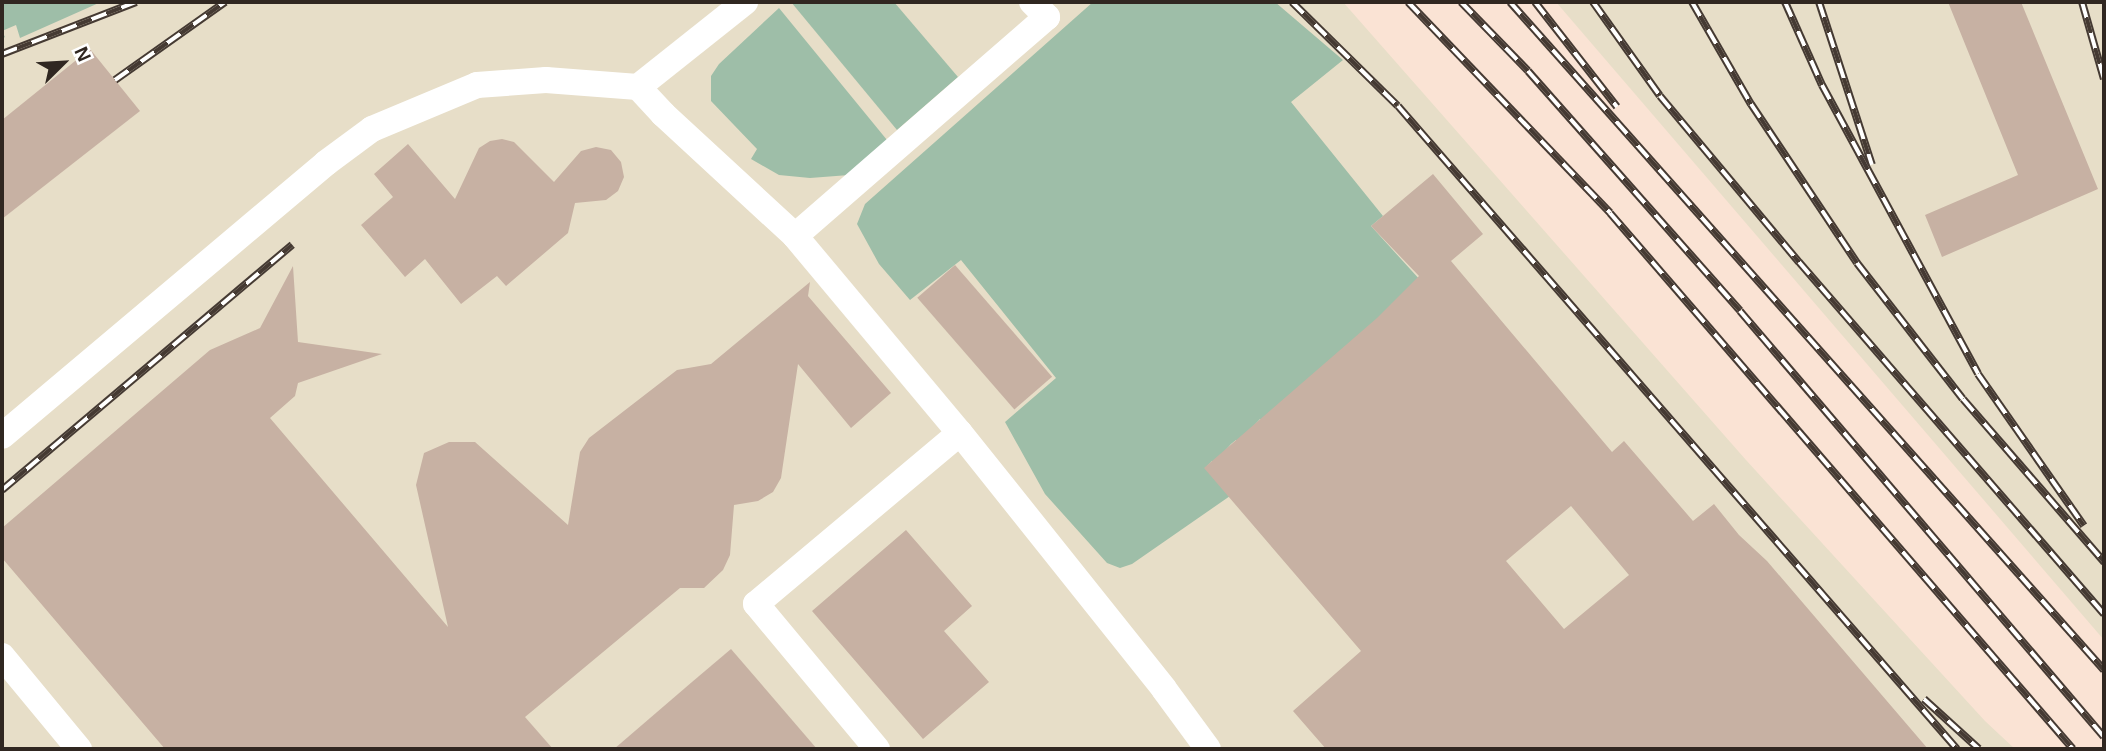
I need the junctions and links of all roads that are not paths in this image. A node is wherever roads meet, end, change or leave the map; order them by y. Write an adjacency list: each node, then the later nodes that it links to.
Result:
1 (745, 2): 3 (lane)
2 (1032, 2): 4 (lane)
3 (638, 87): 4 (lane); 6 (lane)
4 (795, 236): 5 (lane)
5 (960, 433): 9 (lane); 10 (lane)
6 (2, 436)
7 (2, 656): 8 (lane)
8 (79, 749)
9 (877, 749)
10 (1208, 749)

